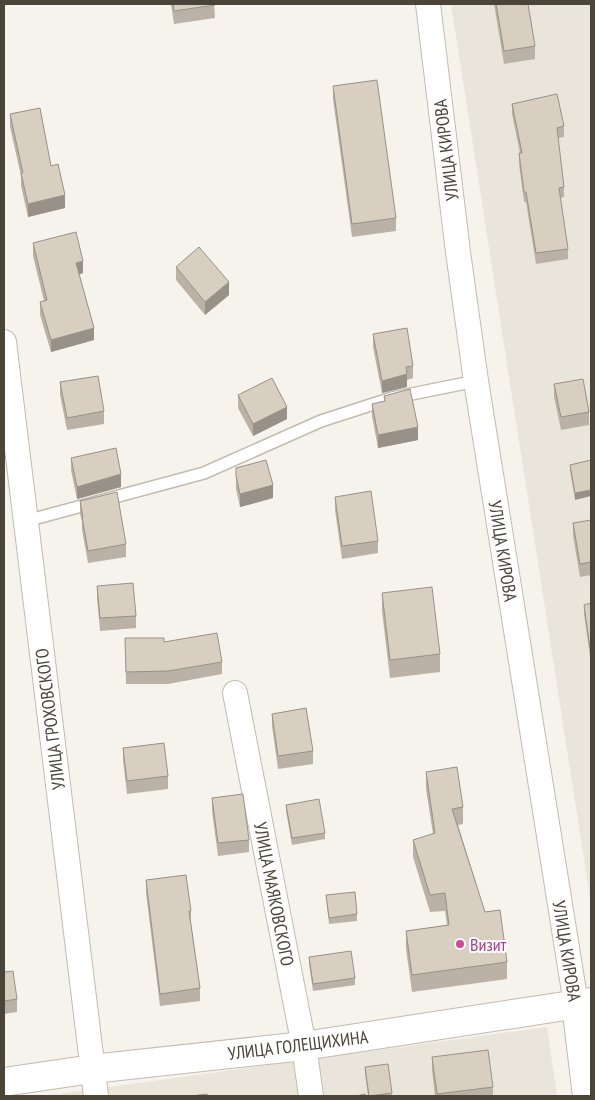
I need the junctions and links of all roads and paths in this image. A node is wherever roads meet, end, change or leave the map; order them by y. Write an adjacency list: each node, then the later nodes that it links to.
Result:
1 (428, 4): 3 (street, УЛИЦА КИРОВА)
2 (4, 342): 4 (street, УЛИЦА ГРОХОВСКОГО)
3 (476, 381): 4 (lane); 6 (street, УЛИЦА КИРОВА)
4 (26, 521): 8 (street, УЛИЦА ГРОХОВСКОГО)
5 (235, 693): 7 (street, УЛИЦА МАЯКОВСКОГО)
6 (583, 1003): 7 (street, УЛИЦА ГОЛЕЩИХИНА); 12 (street, УЛИЦА КИРОВА)
7 (304, 1046): 8 (street, УЛИЦА ГОЛЕЩИХИНА); 11 (street, УЛИЦА МАЯКОВСКОГО)
8 (92, 1069): 9 (street, УЛИЦА ГОЛЕЩИХИНА); 10 (street, УЛИЦА ГРОХОВСКОГО)
9 (4, 1082)
10 (96, 1096)
11 (311, 1096)
12 (587, 1096)

